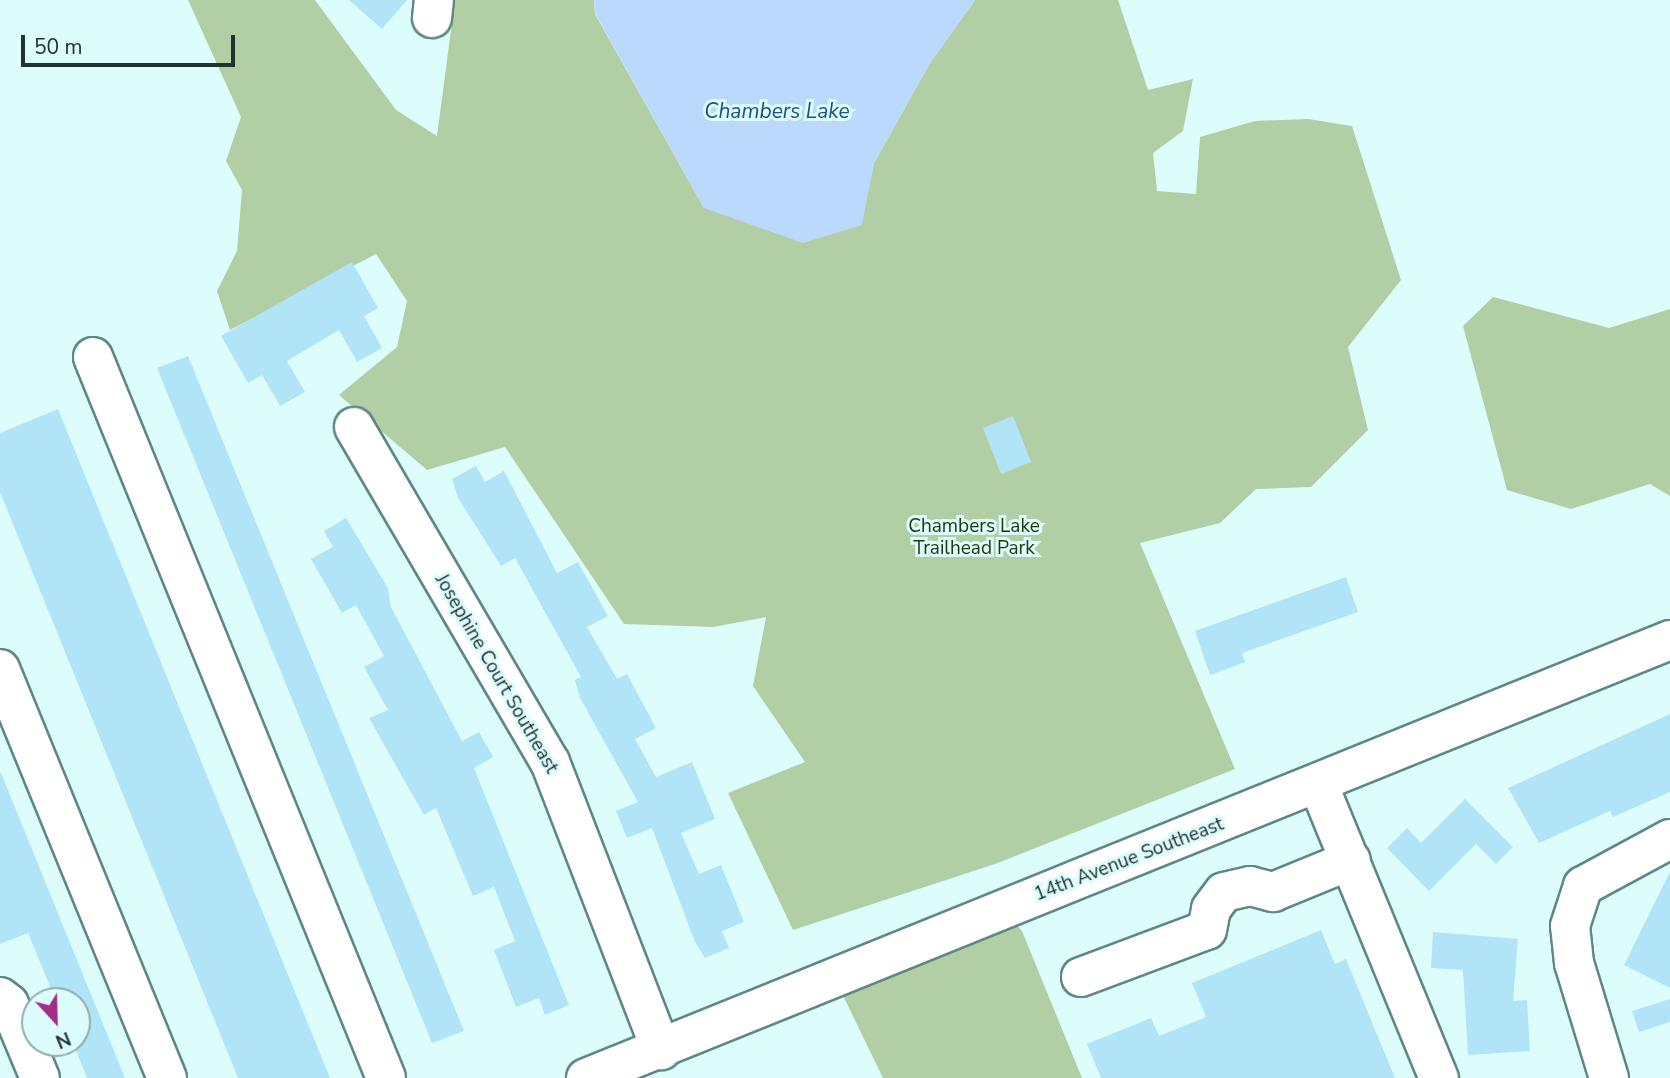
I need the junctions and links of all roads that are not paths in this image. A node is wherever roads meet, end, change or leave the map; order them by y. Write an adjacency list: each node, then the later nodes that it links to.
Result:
1 (93, 357): 13 (street)
2 (354, 427): 10 (street, Josephine Court Southeast)
3 (1670, 640): 5 (street, 14th Avenue Southeast)
4 (0, 669): 12 (street)
5 (1319, 786): 7 (street); 10 (street, 14th Avenue Southeast)
6 (1670, 839): 16 (street)
7 (1351, 860): 8 (street); 15 (street)
8 (1081, 977)
9 (0, 997): 11 (street)
10 (661, 1049): 14 (street, 14th Avenue Southeast)
11 (40, 1078)
12 (167, 1078)
13 (386, 1078)
14 (586, 1078)
15 (1439, 1078)
16 (1609, 1078)

